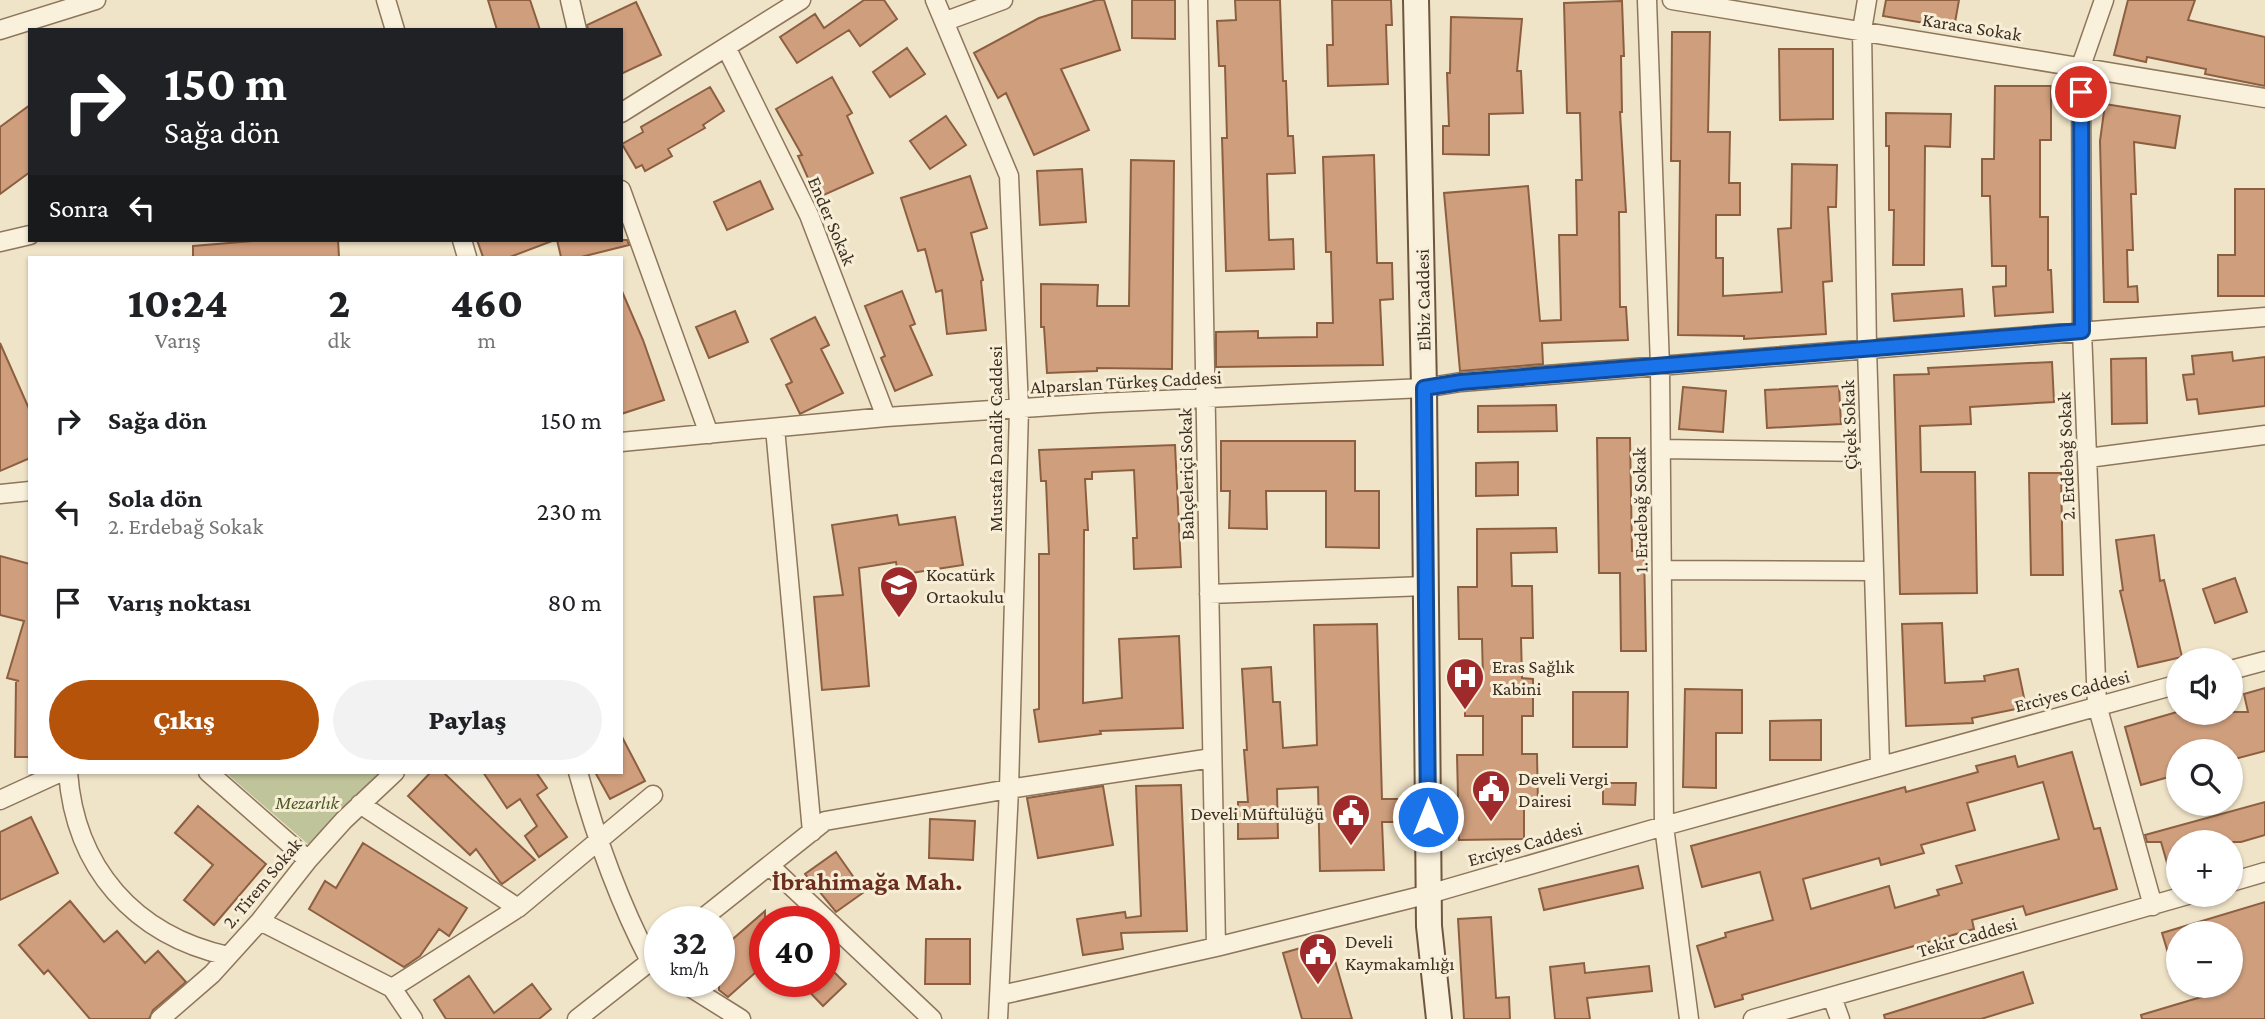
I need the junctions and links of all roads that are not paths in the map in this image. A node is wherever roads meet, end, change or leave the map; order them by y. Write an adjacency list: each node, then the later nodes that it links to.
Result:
1 (96, 0): 18 (street)
2 (386, 0): 16 (street)
3 (570, 0): 17 (street)
4 (766, 0): 14 (street)
5 (801, 0): 14 (street)
6 (935, 0): 15 (street, Mustafa Dandik Caddesi)
7 (1003, 0): 15 (street)
8 (1198, 0): 32 (street, Bahçeleriçi Sokak)
9 (1416, 0): 31 (street, Elbiz Caddesi)
10 (1647, 0): 30 (street, 1. Erdebağ Sokak)
11 (1672, 0): 19 (street, Karaca Sokak)
12 (1867, 0): 19 (street, Çiçek Sokak)
13 (2104, 0): 21 (street, 2. Erdebağ Sokak)
14 (775, 17): 20 (street)
15 (946, 21): 33 (street, Mustafa Dandik Caddesi)
16 (394, 28)
17 (577, 28)
18 (0, 30)
19 (1861, 30): 21 (street, Karaca Sokak); 29 (street, Çiçek Sokak)
20 (726, 47): 23 (street); 34 (street, Ender Sokak)
21 (2081, 66): 22 (street, Karaca Sokak); 28 (street, 2. Erdebağ Sokak)
22 (2265, 98)
23 (623, 112)
24 (623, 196): 36 (street)
25 (28, 235): 26 (street)
26 (0, 242)
27 (2265, 317): 28 (street, Alparslan Türkeş Caddesi)
28 (2082, 331): 29 (street, Alparslan Türkeş Caddesi); 41 (street, 2. Erdebağ Sokak)
29 (1867, 348): 30 (street, Alparslan Türkeş Caddesi); 40 (street, Çiçek Sokak)
30 (1660, 367): 31 (street, Alparslan Türkeş Caddesi); 39 (street, 1. Erdebağ Sokak)
31 (1424, 388): 32 (street, Alparslan Türkeş Caddesi); 46 (street, Elbiz Caddesi)
32 (1205, 398): 33 (street, Alparslan Türkeş Caddesi); 47 (street, Bahçeleriçi Sokak)
33 (1019, 408): 34 (street, Alparslan Türkeş Caddesi); 59 (street, Mustafa Dandik Caddesi)
34 (886, 418): 35 (street, Alparslan Türkeş Caddesi)
35 (775, 428): 36 (street, Alparslan Türkeş Caddesi); 64 (street)
36 (709, 434): 38 (street, Alparslan Türkeş Caddesi)
37 (2265, 435): 41 (street)
38 (623, 442)
39 (1661, 449): 40 (street); 44 (street, 1. Erdebağ Sokak)
40 (1870, 452): 45 (street, Çiçek Sokak)
41 (2088, 458): 51 (street, 2. Erdebağ Sokak)
42 (28, 491): 43 (street)
43 (0, 494)
44 (1662, 570): 45 (street); 63 (street, 1. Erdebağ Sokak)
45 (1874, 571): 53 (street, Çiçek Sokak)
46 (1426, 586): 47 (street); 70 (street, Elbiz Caddesi)
47 (1209, 594): 52 (street, Bahçeleriçi Sokak)
48 (2265, 661): 49 (street)
49 (2243, 667)
50 (2166, 687): 51 (street, Erciyes Caddesi)
51 (2097, 705): 53 (street, Erciyes Caddesi); 73 (street, 2. Erdebağ Sokak)
52 (1212, 758): 59 (street); 77 (street, Bahçeleriçi Sokak)
53 (1880, 765): 63 (street, Erciyes Caddesi)
54 (57, 774): 61 (street)
55 (68, 774): 78 (street)
56 (210, 774): 66 (street)
57 (393, 774): 62 (street, 2. Tirem Sokak)
58 (579, 774): 65 (street)
59 (1009, 789): 64 (street); 81 (street, Mustafa Dandik Caddesi)
60 (653, 795): 65 (street)
61 (0, 800)
62 (360, 804): 66 (street, 2. Tirem Sokak); 74 (street)
63 (1664, 826): 70 (street, Erciyes Caddesi); 91 (street, 1. Erdebağ Sokak)
64 (812, 832): 67 (street)
65 (598, 841): 74 (street); 76 (street)
66 (308, 860): 75 (street, 2. Tirem Sokak)
67 (770, 866): 72 (street); 88 (street)
68 (2265, 872): 69 (street)
69 (2243, 878)
70 (1429, 894): 77 (street, Erciyes Caddesi); 90 (street, Elbiz Caddesi)
71 (2166, 902): 73 (street, Tekir Caddesi)
72 (719, 906)
73 (2153, 906): 83 (street, Tekir Caddesi)
74 (518, 908): 80 (street)
75 (260, 921): 78 (street, 2. Tirem Sokak); 80 (street)
76 (644, 942)
77 (1216, 947): 81 (street, Erciyes Caddesi)
78 (228, 956): 84 (street, 2. Tirem Sokak)
79 (644, 970): 86 (street)
80 (392, 988): 85 (street)
81 (1001, 995): 89 (street, Mustafa Dandik Caddesi)
82 (706, 997): 87 (street)
83 (1832, 997): 92 (street, Tekir Caddesi); 93 (street)
84 (160, 1019)
85 (413, 1019)
86 (577, 1019)
87 (741, 1019)
88 (932, 1019)
89 (998, 1019)
90 (1439, 1019)
91 (1689, 1019)
92 (1754, 1019)
93 (1840, 1019)

